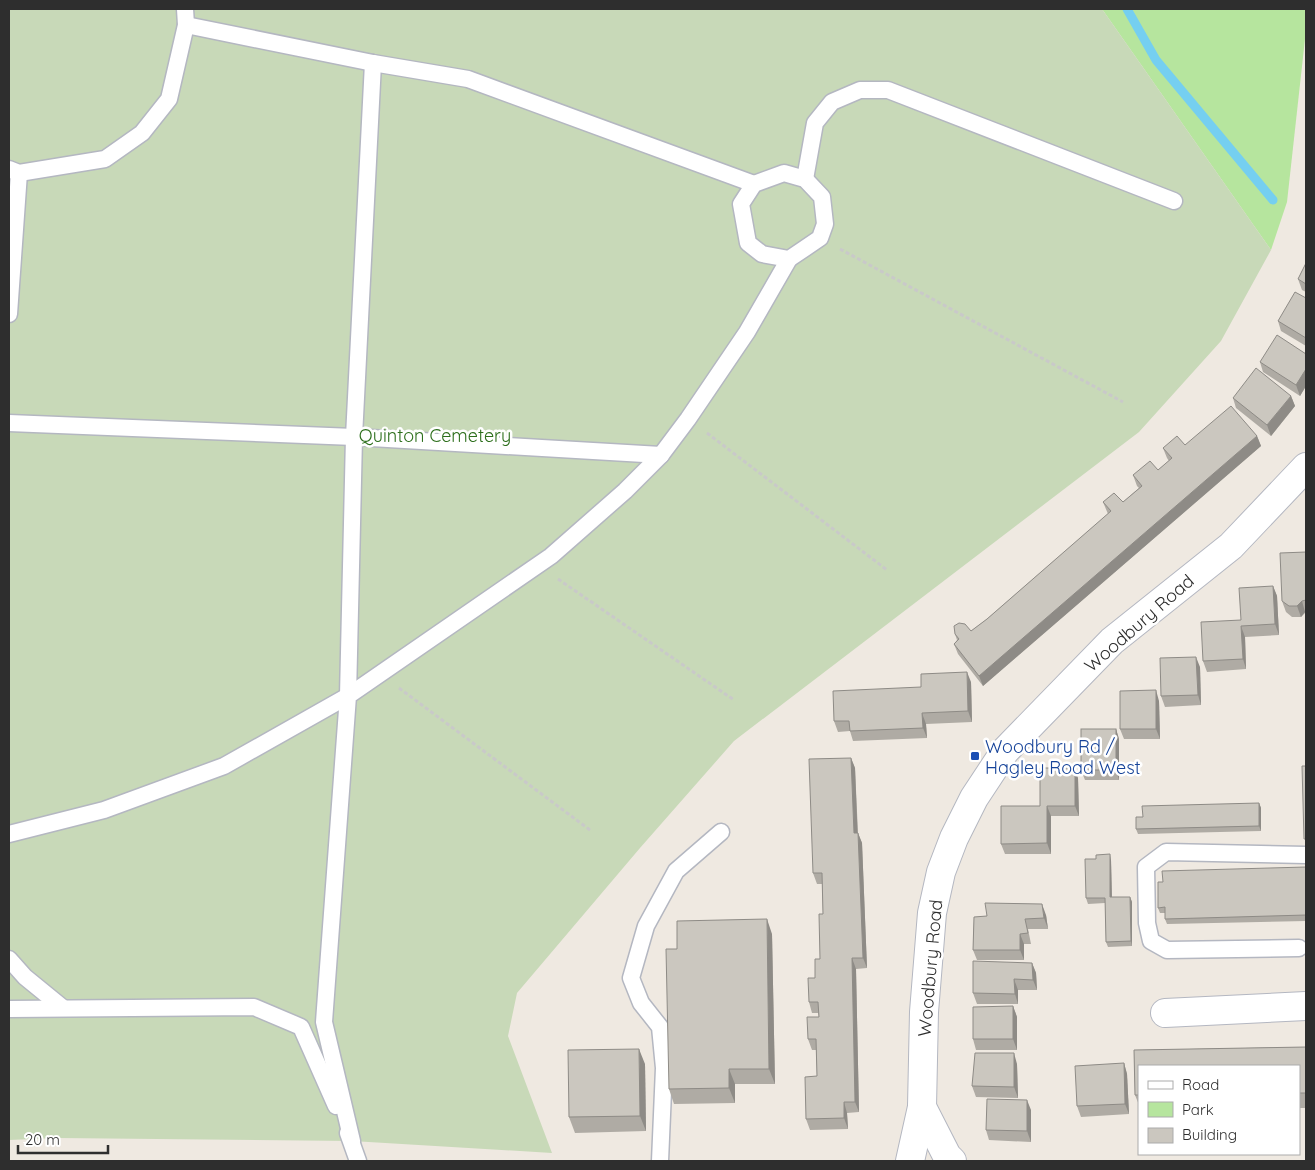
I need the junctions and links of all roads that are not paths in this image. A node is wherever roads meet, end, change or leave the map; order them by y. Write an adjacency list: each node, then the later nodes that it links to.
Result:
1 (186, 17): 2 (lane); 3 (lane)
2 (373, 63): 5 (lane); 10 (lane)
3 (14, 171): 8 (lane)
4 (805, 179): 5 (lane); 6 (lane); 7 (lane)
5 (754, 184): 7 (lane)
6 (1174, 201)
7 (789, 259): 11 (lane)
8 (9, 314)
9 (9, 423): 10 (lane)
10 (354, 437): 11 (lane); 13 (lane)
11 (661, 455): 13 (lane)
12 (1306, 466): 23 (street, Woodbury Road)
13 (348, 696): 15 (lane); 24 (lane)
14 (721, 832): 26 (lane)
15 (9, 834)
16 (1306, 855): 17 (lane)
17 (1299, 948)
18 (9, 959): 20 (lane)
19 (1306, 1006): 22 (street)
20 (63, 1008): 21 (lane); 24 (lane)
21 (9, 1009)
22 (1165, 1012)
23 (922, 1107): 27 (street, Woodbury Road); 28 (street, Woodbury Road)
24 (352, 1141): 25 (lane)
25 (358, 1161)
26 (660, 1161)
27 (910, 1161)
28 (952, 1161)

